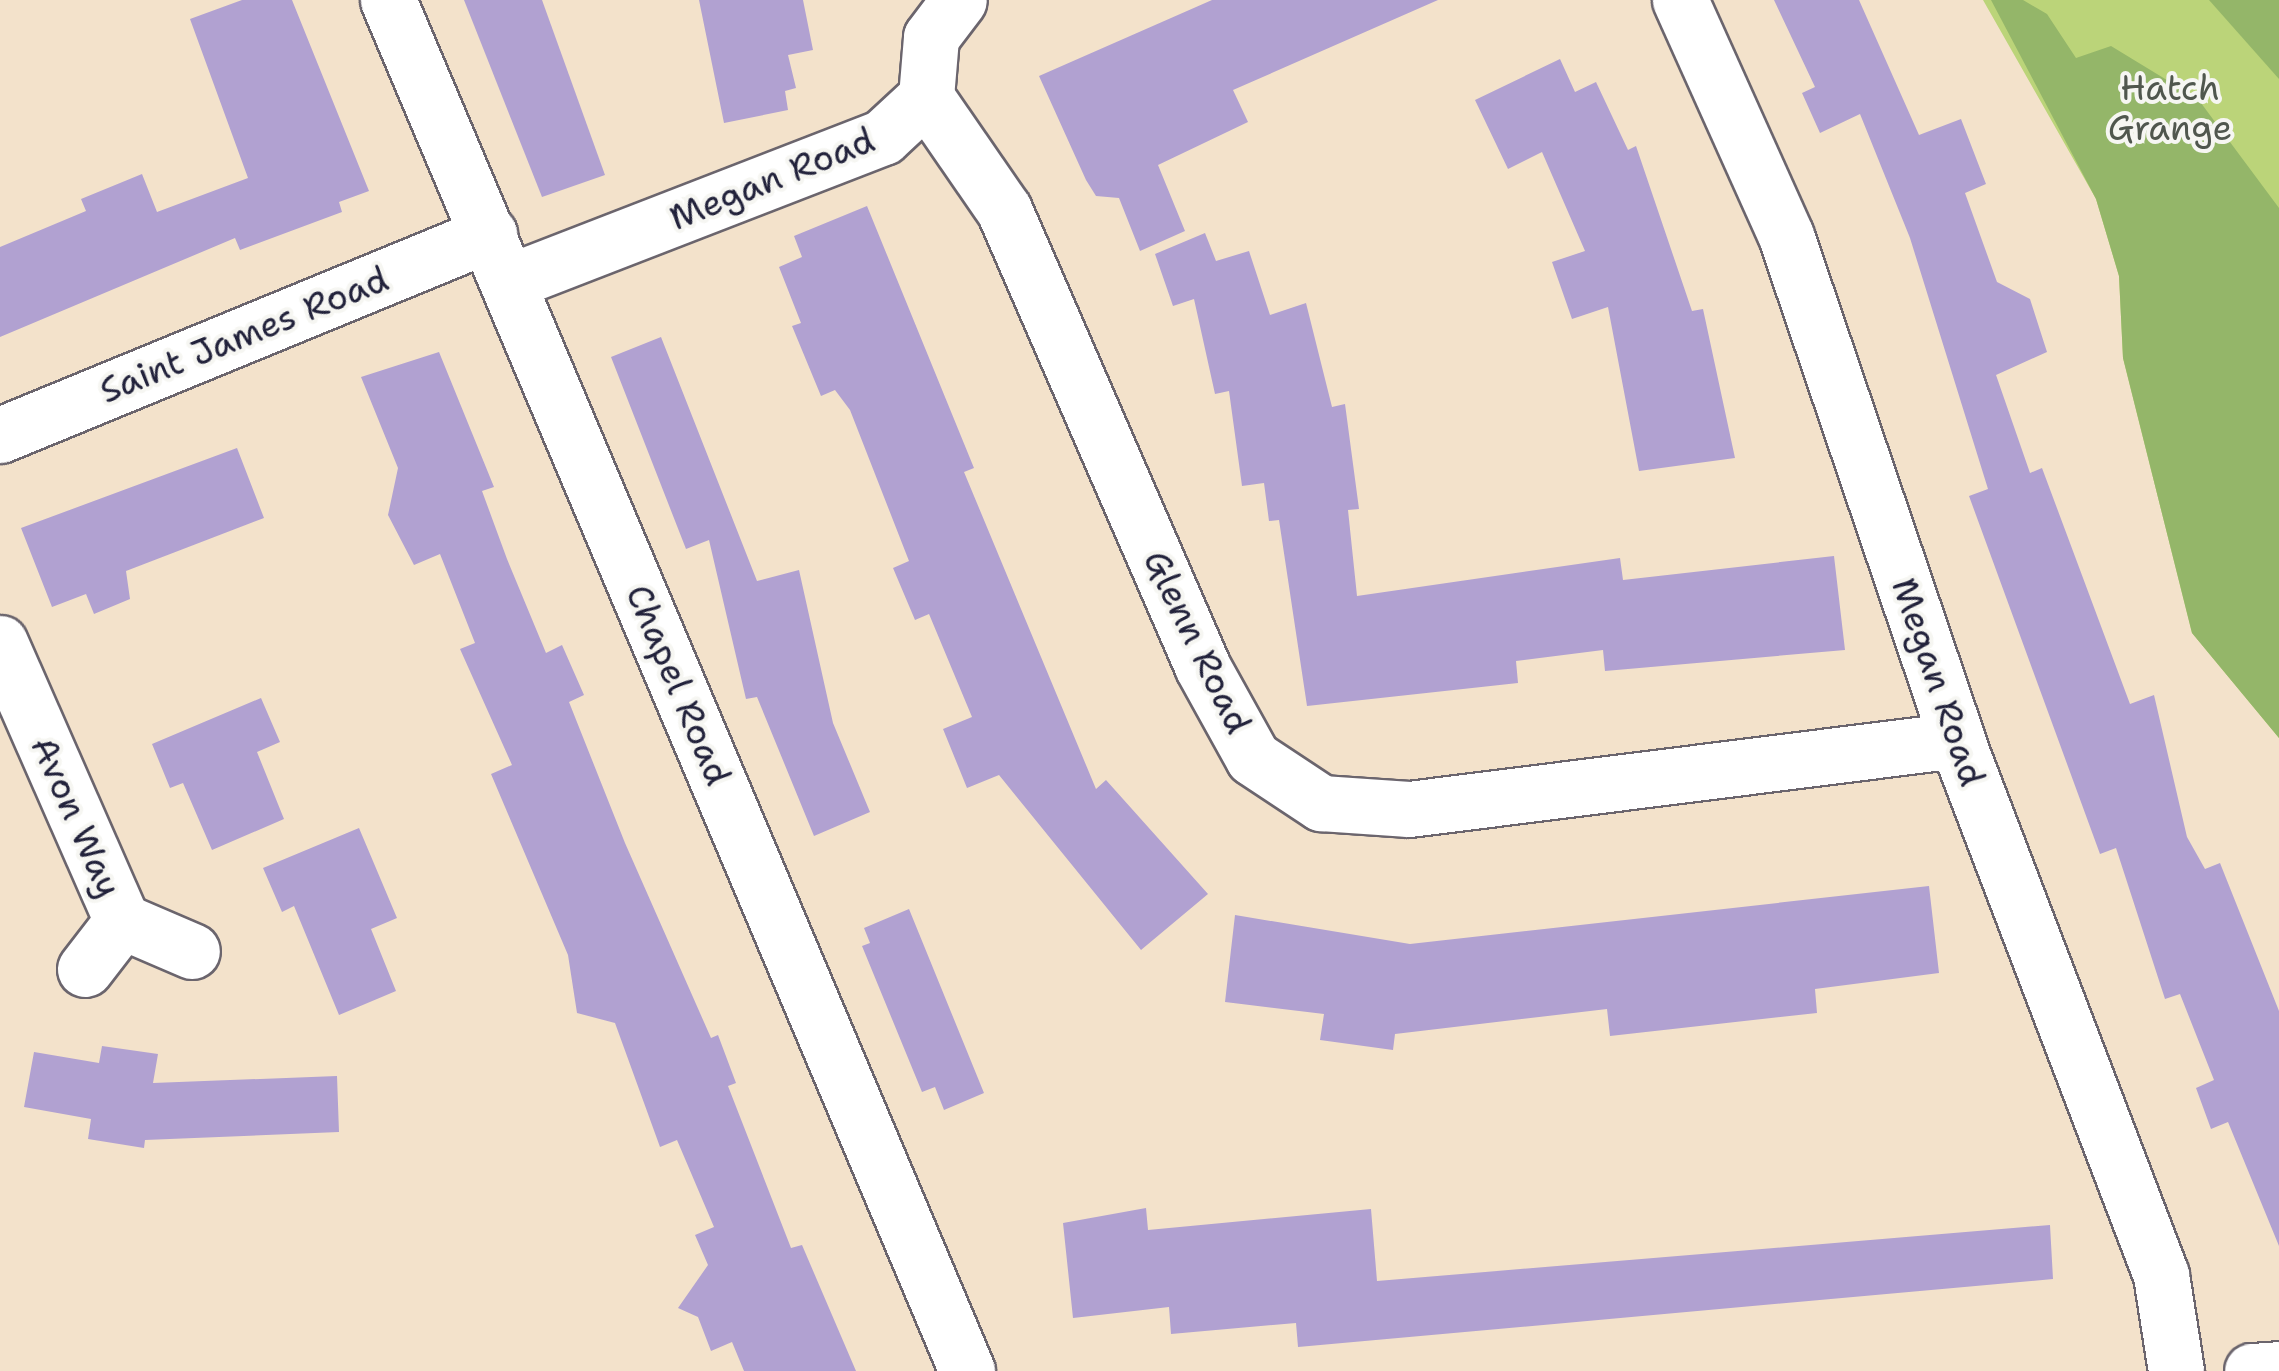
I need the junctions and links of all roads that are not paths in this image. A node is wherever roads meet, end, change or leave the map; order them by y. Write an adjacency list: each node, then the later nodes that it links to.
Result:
1 (388, 0): 5 (street, Chapel Road)
2 (1680, 0): 8 (street, Megan Road)
3 (936, 12): 4 (street)
4 (926, 97): 5 (street, Megan Road); 8 (street, Glenn Road)
5 (499, 258): 6 (street, Saint James Road); 13 (street, Chapel Road)
6 (0, 436)
7 (0, 643): 9 (street, Avon Way)
8 (1958, 740): 14 (street, Megan Road)
9 (122, 921): 10 (street, Avon Way); 11 (street)
10 (192, 951)
11 (84, 969)
12 (2279, 1369): 15 (street)
13 (967, 1371)
14 (2176, 1371)
15 (2252, 1371)

